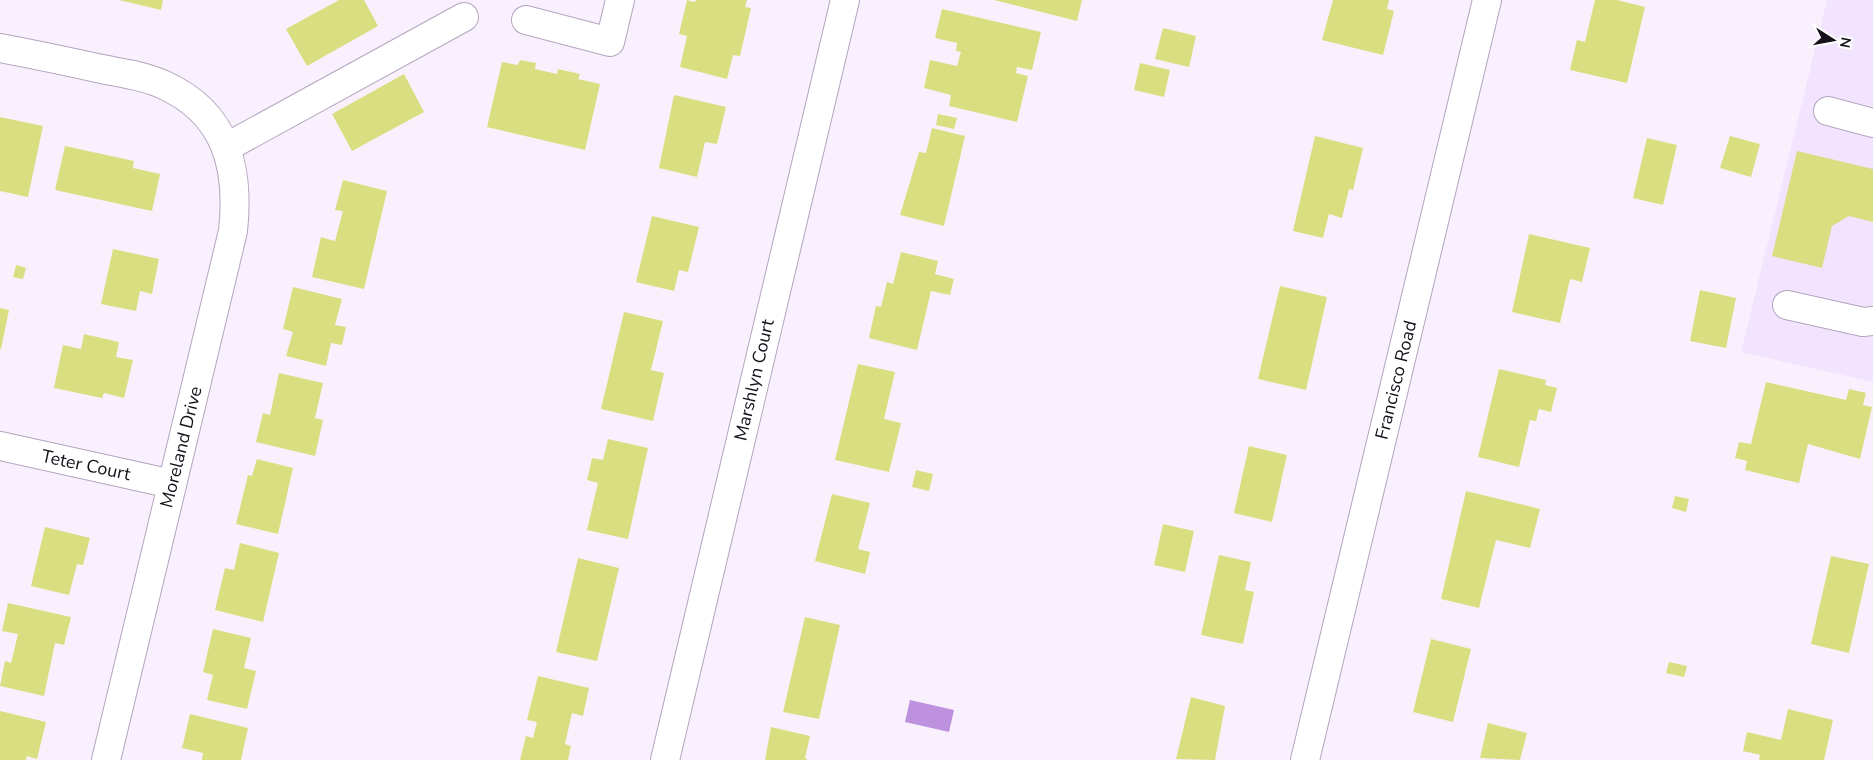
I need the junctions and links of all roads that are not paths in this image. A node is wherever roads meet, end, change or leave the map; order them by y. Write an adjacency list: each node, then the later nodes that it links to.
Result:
1 (620, 0): 5 (street)
2 (845, 0): 15 (street, Marshlyn Court)
3 (1487, 0): 16 (street, Francisco Road)
4 (464, 16): 9 (street)
5 (526, 20)
6 (0, 48): 9 (street)
7 (1828, 112): 8 (street)
8 (1873, 122)
9 (223, 140): 13 (street, Moreland Drive)
10 (1787, 305): 11 (street)
11 (1873, 321)
12 (0, 446): 13 (street, Teter Court)
13 (172, 484): 14 (street, Moreland Drive)
14 (106, 760)
15 (665, 760)
16 (1305, 760)

